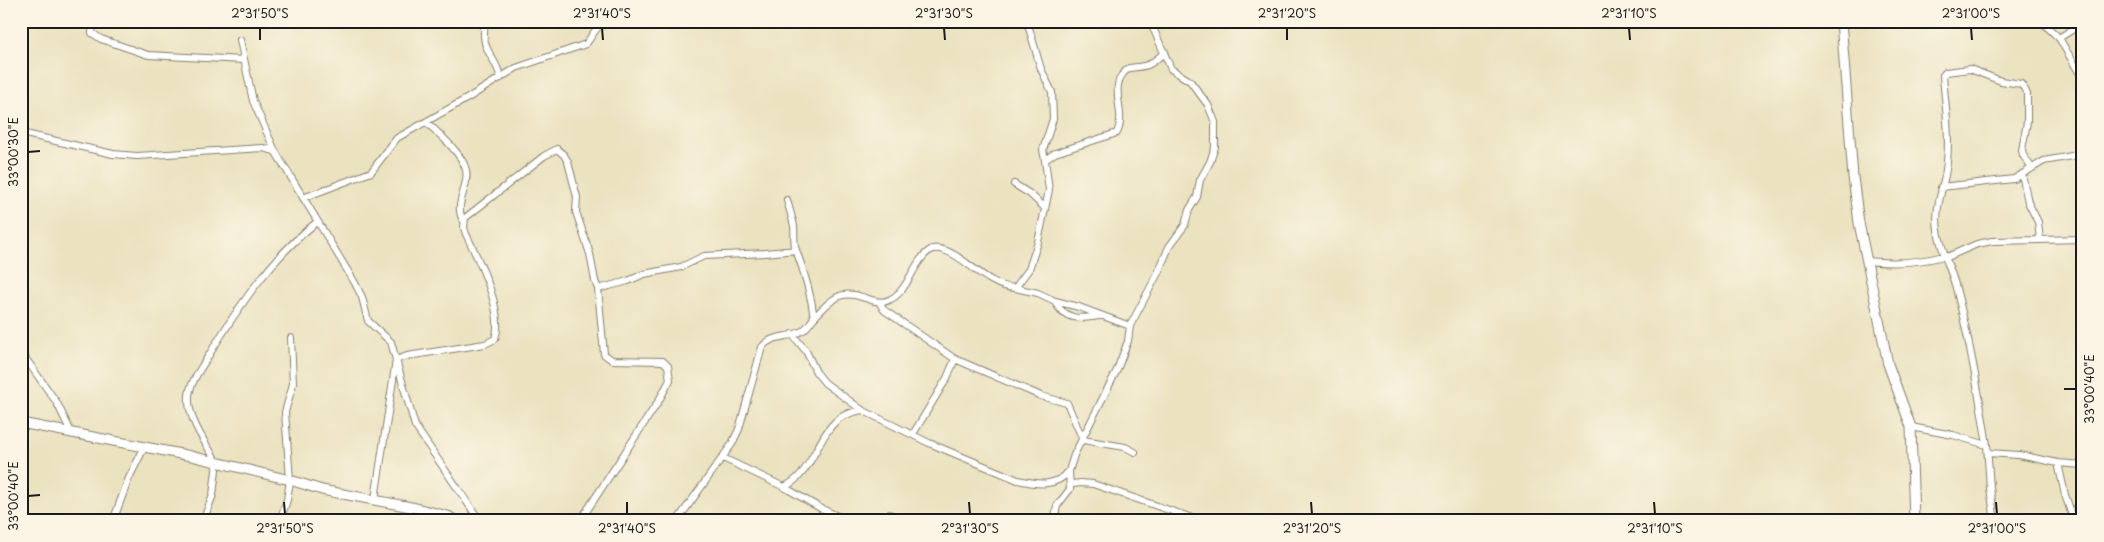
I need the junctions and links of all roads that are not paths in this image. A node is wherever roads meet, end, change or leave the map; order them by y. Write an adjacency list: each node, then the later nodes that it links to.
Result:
1 (93, 21): 12 (street)
2 (485, 21): 13 (street)
3 (1027, 21): 19 (street)
4 (1150, 21): 11 (street)
5 (1841, 21): 33 (main road)
6 (2041, 21): 9 (street)
7 (2083, 22): 9 (street)
8 (614, 23): 13 (street)
9 (2059, 38): 14 (street)
10 (240, 40): 12 (street)
11 (1165, 52): 19 (street); 40 (street)
12 (244, 60): 17 (street)
13 (501, 78): 15 (street)
14 (2083, 79)
15 (426, 122): 24 (street); 27 (street)
16 (21, 133): 17 (street)
17 (275, 151): 24 (street)
18 (2083, 154): 20 (street)
19 (1045, 160): 26 (street)
20 (2031, 167): 21 (street); 23 (street)
21 (2022, 174): 23 (street); 30 (street)
22 (1014, 184): 26 (street)
23 (1941, 188): 32 (street)
24 (303, 198): 28 (street)
25 (787, 200): 31 (street)
26 (1045, 208): 34 (street)
27 (464, 221): 35 (street); 44 (street)
28 (317, 222): 44 (street); 57 (street)
29 (2083, 238): 30 (street)
30 (2040, 240): 32 (street)
31 (796, 250): 35 (street); 39 (street)
32 (1944, 257): 33 (street); 52 (street)
33 (1866, 261): 48 (main road)
34 (1015, 288): 36 (street); 37 (street)
35 (598, 289): 70 (street)
36 (1055, 301): 38 (street); 38 (street)
37 (878, 302): 39 (street); 45 (street)
38 (1100, 316): 40 (street)
39 (814, 318): 41 (street)
40 (1130, 326): 51 (street)
41 (792, 334): 46 (street); 56 (street)
42 (291, 338): 61 (street)
43 (21, 352): 49 (street)
44 (396, 360): 64 (street); 69 (street)
45 (955, 360): 50 (street); 51 (street)
46 (862, 410): 50 (street); 63 (street)
47 (21, 424): 49 (main road)
48 (1911, 427): 52 (street); 77 (main road)
49 (72, 434): 53 (main road)
50 (913, 434): 60 (street)
51 (1083, 440): 54 (street); 60 (street)
52 (1987, 445): 55 (street)
53 (145, 446): 57 (main road); 65 (street)
54 (1135, 452)
55 (1988, 453): 58 (street); 78 (street)
56 (723, 458): 63 (street); 71 (street)
57 (217, 462): 61 (main road); 66 (street)
58 (2058, 463): 59 (street); 79 (street)
59 (2083, 465)
60 (1069, 471): 62 (street)
61 (290, 480): 64 (main road); 67 (street)
62 (1072, 484): 75 (street); 76 (street)
63 (784, 487): 72 (street)
64 (374, 499): 68 (main road)
65 (113, 521)
66 (203, 521)
67 (280, 521)
68 (456, 521)
69 (480, 521)
70 (580, 521)
71 (677, 521)
72 (848, 521)
73 (875, 521): 74 (street)
74 (907, 521)
75 (1054, 521)
76 (1201, 521)
77 (1914, 521)
78 (1995, 521)
79 (2074, 521)

